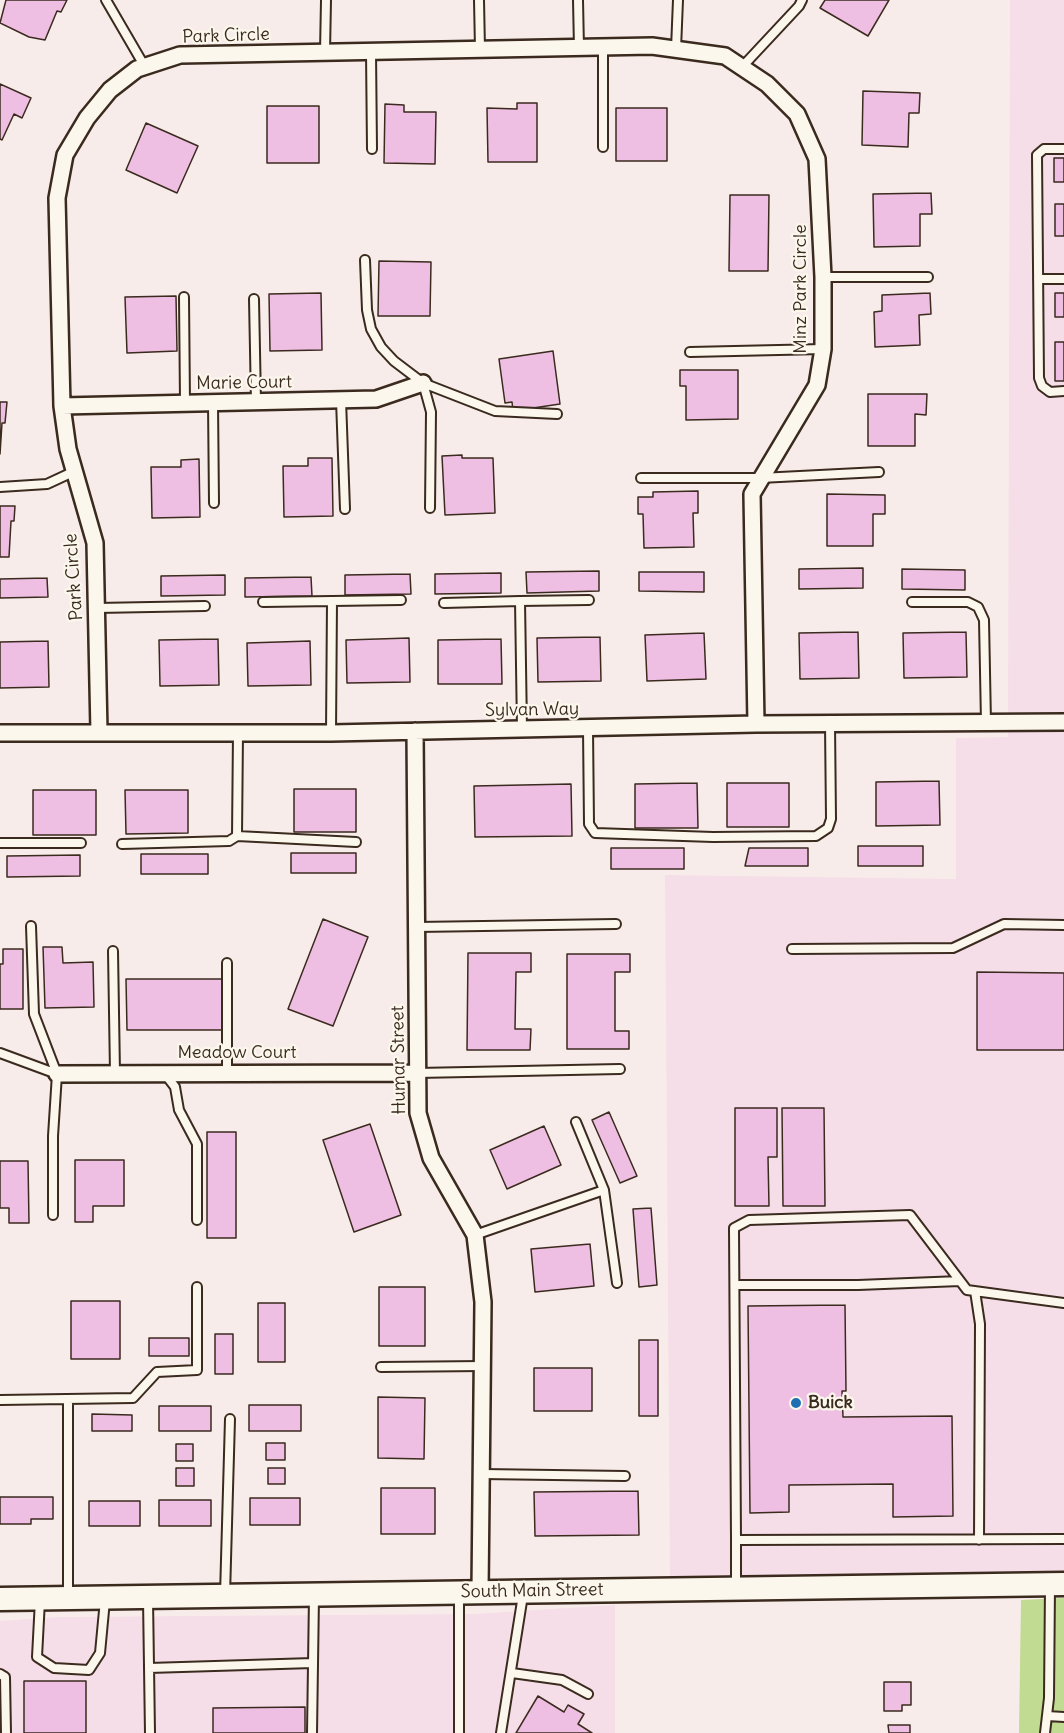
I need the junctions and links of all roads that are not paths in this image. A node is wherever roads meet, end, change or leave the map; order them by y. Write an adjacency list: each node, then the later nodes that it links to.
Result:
1 (106, 0): 14 (lane)
2 (326, 0): 11 (lane)
3 (479, 0): 9 (lane)
4 (578, 0): 8 (lane)
5 (678, 0): 10 (lane)
6 (802, 0): 15 (lane)
7 (603, 47): 8 (street, Park Circle); 10 (street, Park Circle); 16 (lane)
8 (579, 48): 9 (street, Park Circle)
9 (480, 50): 12 (street, Park Circle)
10 (676, 50): 13 (street, Park Circle)
11 (325, 52): 12 (street, Park Circle); 14 (street, Park Circle)
12 (371, 52): 17 (lane)
13 (725, 56): 15 (street, Minz Park Circle)
14 (145, 67): 34 (street, Park Circle)
15 (742, 67): 20 (street, Minz Park Circle)
16 (603, 147)
17 (372, 149)
18 (1064, 149): 22 (lane)
19 (365, 260): 28 (lane)
20 (823, 277): 21 (lane); 26 (street, Minz Park Circle)
21 (928, 277)
22 (1038, 279): 23 (lane); 29 (lane)
23 (1064, 279)
24 (184, 297): 32 (lane)
25 (254, 299): 31 (lane)
26 (823, 348): 27 (lane); 39 (street, Minz Park Circle)
27 (690, 352)
28 (423, 383): 30 (street, Marie Court); 35 (lane); 42 (lane)
29 (1064, 392)
30 (341, 400): 31 (street, Marie Court); 43 (lane)
31 (256, 402): 33 (street, Marie Court)
32 (185, 403): 33 (street, Marie Court); 34 (street, Marie Court)
33 (213, 403): 41 (lane)
34 (62, 406): 36 (street, Park Circle)
35 (557, 414)
36 (75, 471): 40 (lane); 52 (street, Park Circle)
37 (879, 472): 39 (lane)
38 (641, 478): 39 (lane)
39 (760, 478): 55 (street, Minz Park Circle)
40 (0, 487)
41 (214, 503)
42 (430, 508)
43 (345, 509)
44 (401, 600): 46 (lane)
45 (589, 600): 47 (lane)
46 (332, 601): 48 (lane); 63 (lane)
47 (520, 601): 50 (lane); 59 (lane)
48 (263, 602)
49 (912, 602): 54 (lane)
50 (444, 603)
51 (205, 606): 52 (lane)
52 (96, 608): 60 (street, Park Circle)
53 (1064, 722): 54 (street, Sylvan Way)
54 (986, 723): 56 (street, Sylvan Way)
55 (756, 724): 56 (street, Sylvan Way); 57 (street, Sylvan Way)
56 (830, 724): 57 (lane)
57 (588, 729): 59 (street, Sylvan Way)
58 (415, 731): 59 (street, Sylvan Way); 63 (street, Sylvan Way); 72 (street, Humar Street)
59 (522, 731)
60 (99, 732): 61 (street, Sylvan Way); 62 (street, Sylvan Way)
61 (0, 733)
62 (238, 733): 63 (street, Sylvan Way); 64 (lane)
63 (331, 733)
64 (237, 836): 65 (lane); 68 (lane)
65 (356, 842)
66 (0, 843): 67 (lane)
67 (81, 843)
68 (122, 844)
69 (616, 924): 72 (lane)
70 (1064, 925): 73 (lane)
71 (31, 926): 82 (lane)
72 (417, 927): 81 (street, Humar Street)
73 (792, 949)
74 (113, 951): 80 (lane)
75 (227, 963): 78 (lane)
76 (0, 1053): 82 (lane)
77 (621, 1069): 81 (lane)
78 (227, 1071): 79 (street, Meadow Court); 81 (street, Meadow Court)
79 (164, 1072): 80 (street, Meadow Court); 86 (lane)
80 (115, 1073): 82 (street, Meadow Court)
81 (417, 1073): 87 (street, Humar Street)
82 (57, 1074): 85 (lane)
83 (576, 1122): 84 (lane)
84 (604, 1190): 87 (lane); 89 (lane)
85 (53, 1215)
86 (197, 1220)
87 (475, 1235): 94 (street, Humar Street)
88 (960, 1281): 90 (lane); 90 (lane); 92 (lane)
89 (617, 1283)
90 (735, 1285): 102 (lane)
91 (197, 1287): 96 (lane)
92 (975, 1291): 93 (lane); 103 (lane)
93 (1064, 1303)
94 (483, 1366): 95 (lane); 99 (street, Humar Street)
95 (381, 1368)
96 (68, 1399): 97 (lane); 112 (lane)
97 (0, 1400)
98 (230, 1419): 109 (lane)
99 (482, 1474): 100 (lane); 107 (street, Humar Street)
100 (625, 1476)
101 (1064, 1539): 103 (lane)
102 (736, 1540): 103 (lane); 105 (lane)
103 (979, 1540)
104 (1057, 1584): 105 (main road, South Main Street); 120 (lane)
105 (736, 1588): 106 (main road, South Main Street)
106 (524, 1591): 107 (main road, South Main Street); 117 (lane)
107 (469, 1592): 108 (main road, South Main Street); 125 (lane)
108 (314, 1594): 109 (main road, South Main Street); 115 (lane)
109 (225, 1596): 110 (main road, South Main Street)
110 (148, 1597): 113 (main road, South Main Street); 116 (lane)
111 (40, 1598): 112 (main road, South Main Street); 113 (lane); 114 (main road, South Main Street)
112 (68, 1598): 113 (main road, South Main Street)
113 (105, 1598)
114 (0, 1599)
115 (313, 1663): 116 (lane); 124 (lane)
116 (149, 1668): 123 (lane)
117 (512, 1673): 119 (lane); 126 (lane)
118 (0, 1674): 122 (lane)
119 (588, 1694)
120 (1047, 1716): 121 (lane); 127 (lane)
121 (1064, 1717)
122 (6, 1733)
123 (150, 1733)
124 (312, 1733)
125 (459, 1733)
126 (501, 1733)
127 (1045, 1733)

